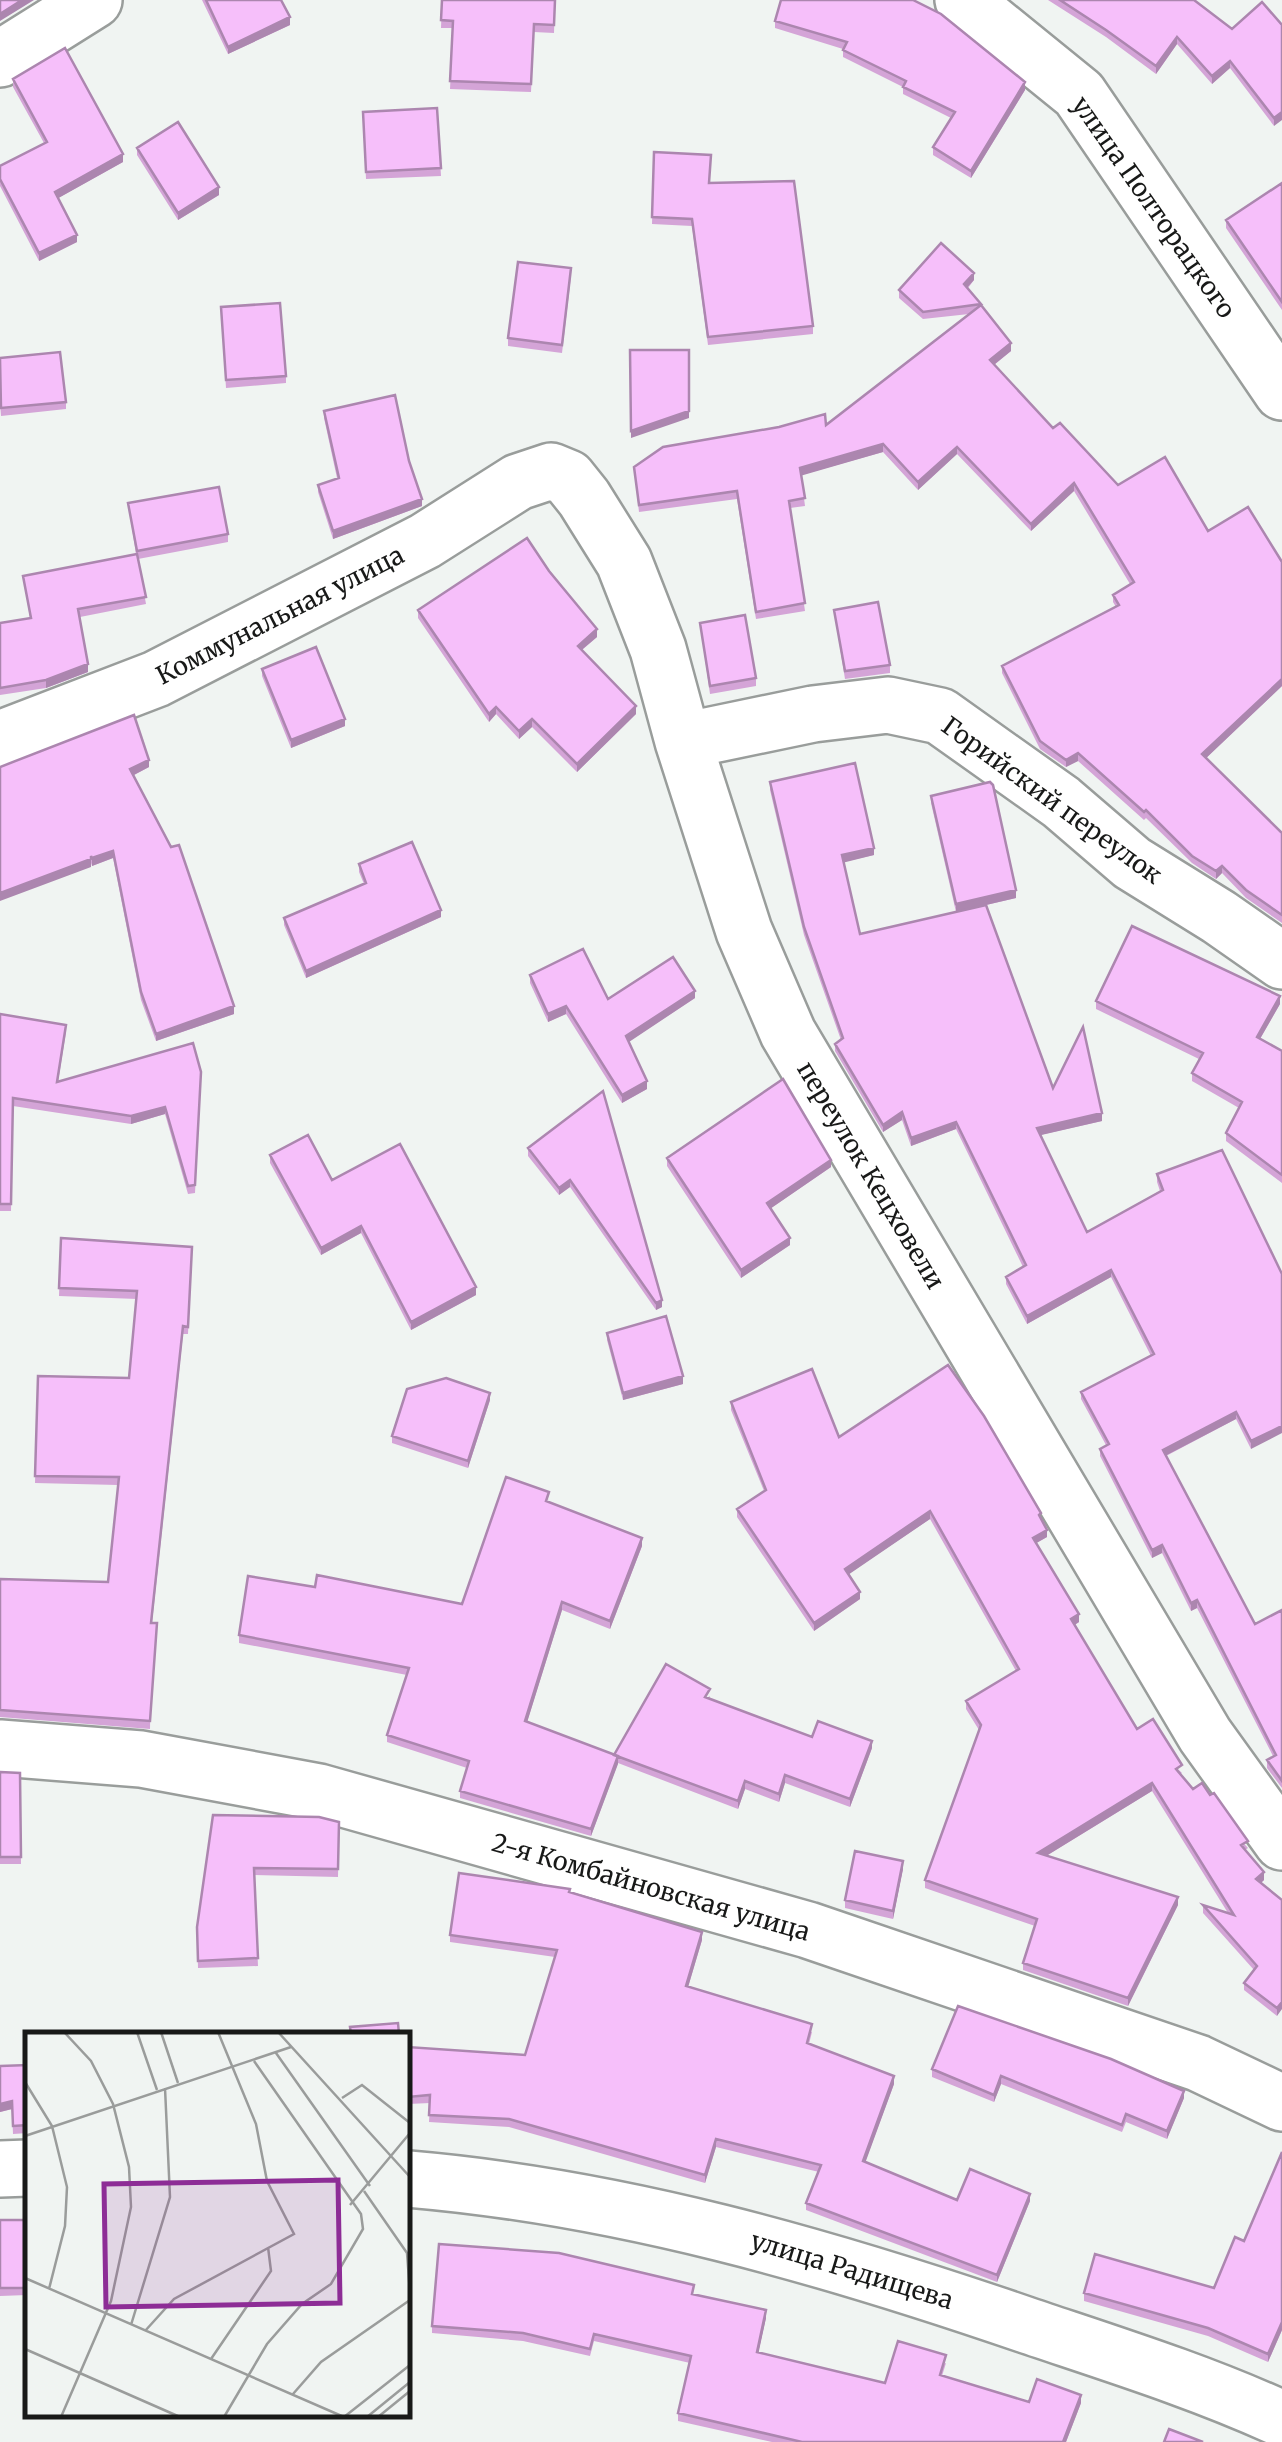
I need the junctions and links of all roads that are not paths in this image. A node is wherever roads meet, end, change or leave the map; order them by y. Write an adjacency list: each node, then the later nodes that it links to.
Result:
1 (94, 0): 3 (street)
2 (962, 0): 4 (street, улица Полторацкого)
3 (0, 59)
4 (1282, 392)
5 (551, 472): 6 (street, Коммунальная улица); 7 (street, переулок Кецховели)
6 (0, 739)
7 (683, 741): 8 (street, Горийский переулок); 10 (street, переулок Кецховели)
8 (1282, 961)
9 (0, 1748): 11 (street, 2-я Комбайновская улица)
10 (1282, 1842)
11 (1282, 2103)
12 (25, 2168): 13 (street)
13 (0, 2170)
14 (410, 2180): 15 (street, улица Радищева)
15 (1282, 2419)

